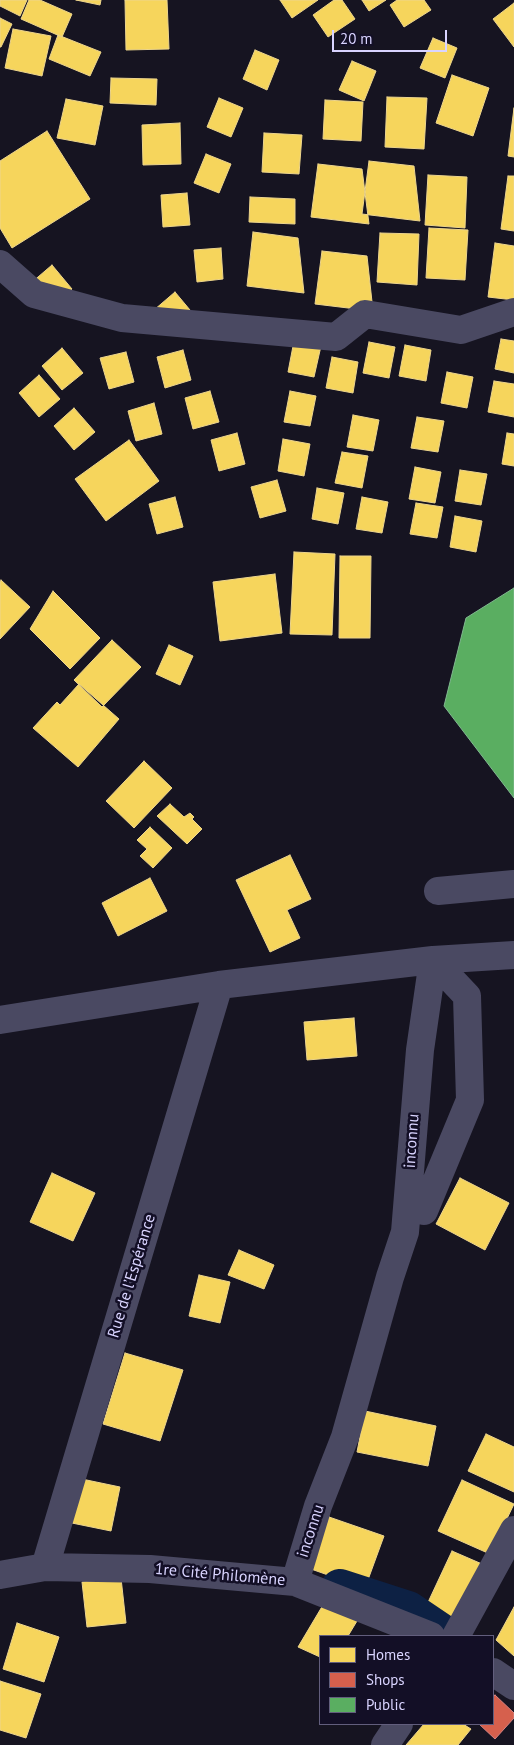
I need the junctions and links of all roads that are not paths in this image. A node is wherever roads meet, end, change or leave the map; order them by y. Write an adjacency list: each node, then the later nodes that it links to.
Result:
1 (0, 264): 2 (street)
2 (514, 312)
3 (514, 884): 4 (street)
4 (438, 891)
5 (514, 955): 6 (street)
6 (432, 960): 7 (street); 9 (street, inconnu); 13 (street, inconnu)
7 (219, 985): 8 (street); 11 (street, Rue de l’Espérance)
8 (0, 1020)
9 (424, 1211)
10 (514, 1530): 15 (street)
11 (45, 1567): 12 (street, 1re Cité Philomène); 13 (street, 1re Cité Philomène)
12 (0, 1575)
13 (295, 1582): 14 (street, 1re Cité Philomène)
14 (428, 1635)
15 (457, 1635)
16 (494, 1673): 17 (street)
17 (514, 1686)
18 (398, 1725): 19 (street)
19 (384, 1745)

